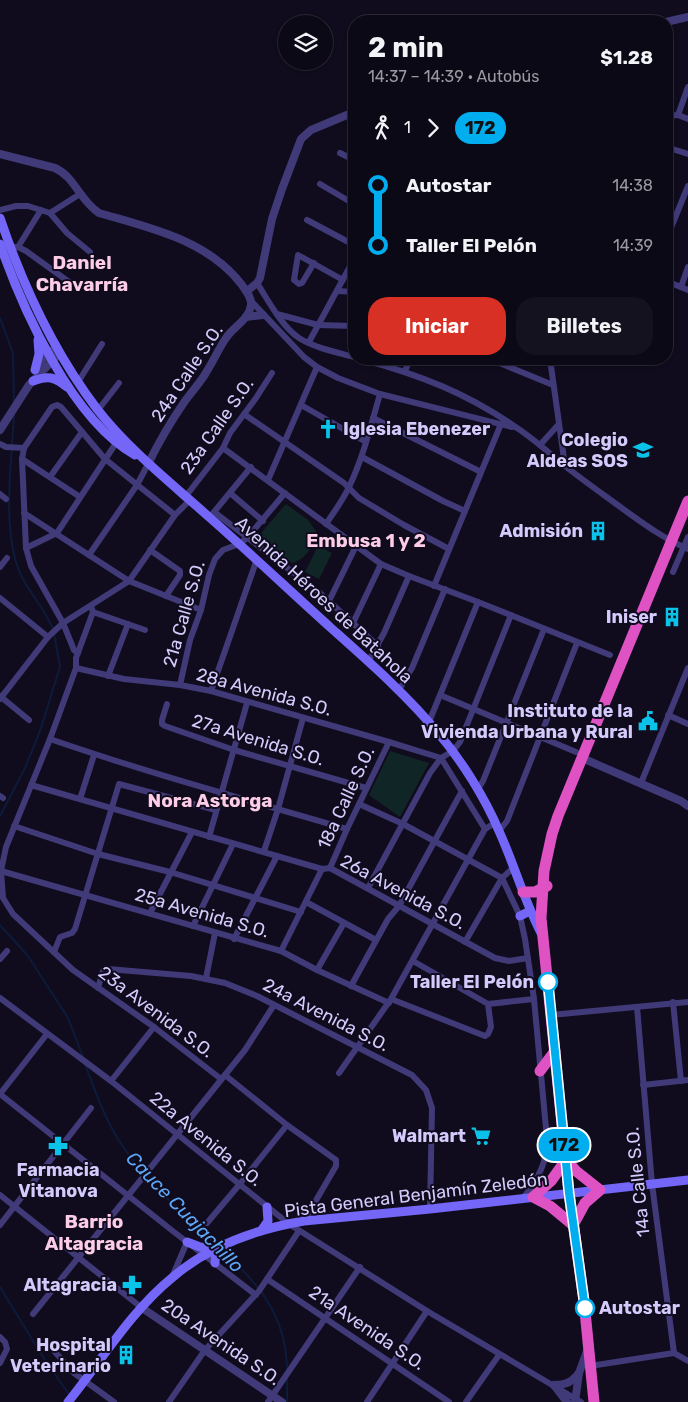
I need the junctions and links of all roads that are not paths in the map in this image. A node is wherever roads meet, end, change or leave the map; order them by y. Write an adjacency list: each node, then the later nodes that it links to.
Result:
1 (688, 16): 2 (street)
2 (673, 20)
3 (688, 87): 6 (street)
4 (348, 115): 33 (street)
5 (673, 115): 6 (street)
6 (678, 115): 7 (street)
7 (688, 119)
8 (673, 149): 11 (street)
9 (340, 153): 12 (street)
10 (0, 154): 15 (street)
11 (688, 154)
12 (348, 157)
13 (320, 184): 16 (street)
14 (688, 186): 17 (street)
15 (80, 194): 21 (street); 38 (street)
16 (348, 200)
17 (681, 203): 18 (street); 24 (street)
18 (688, 206)
19 (0, 210): 20 (street)
20 (41, 210): 21 (street); 27 (street)
21 (50, 213): 28 (street)
22 (0, 218): 27 (main road, Avenida Héroes de Batahola)
23 (307, 220): 25 (street)
24 (673, 223)
25 (348, 242)
26 (0, 244): 47 (main road, Avenida Héroes de Batahola)
27 (14, 247): 35 (street); 50 (main road, Avenida Héroes de Batahola)
28 (90, 252)
29 (314, 263): 32 (street)
30 (688, 267): 36 (street)
31 (348, 270): 32 (street)
32 (343, 280): 39 (street)
33 (257, 283): 38 (street); 42 (street)
34 (673, 284): 36 (street)
35 (76, 287)
36 (680, 287): 37 (street)
37 (688, 290)
38 (247, 291): 41 (street)
39 (337, 291): 40 (street); 45 (street)
40 (348, 292)
41 (251, 301): 43 (street); 44 (street, 24a Calle S.O.)
42 (277, 314): 45 (street); 48 (street)
43 (263, 315): 44 (street); 56 (street)
44 (246, 317): 85 (street, 24a Calle S.O.)
45 (318, 325): 46 (street); 48 (street)
46 (348, 326)
47 (37, 332): 50 (main road, Avenida Héroes de Batahola); 57 (main road)
48 (309, 342): 51 (street)
49 (102, 344): 60 (street)
50 (54, 353): 57 (street); 60 (main road, Avenida Héroes de Batahola); 61 (street); 64 (main road, Avenida Héroes de Batahola)
51 (348, 355)
52 (383, 365): 58 (street)
53 (408, 365): 58 (street)
54 (505, 365): 63 (street)
55 (551, 365): 63 (street)
56 (317, 367): 65 (street); 66 (street)
57 (35, 370): 61 (street)
58 (405, 371): 72 (street)
59 (272, 373): 68 (street, 23a Calle S.O.)
60 (78, 382): 67 (main road, Avenida Héroes de Batahola)
61 (31, 383): 64 (main road); 73 (street)
62 (119, 383): 67 (street)
63 (553, 385): 71 (street)
64 (74, 394): 77 (main road, Avenida Héroes de Batahola)
65 (380, 394): 69 (street); 70 (street)
66 (301, 404): 75 (street); 76 (street)
67 (98, 410): 85 (main road, Avenida Héroes de Batahola)
68 (244, 414): 75 (street); 81 (street, 23a Calle S.O.)
69 (373, 418): 76 (street); 88 (street)
70 (502, 424): 72 (street); 88 (street)
71 (559, 424): 78 (street); 86 (street)
72 (518, 428): 78 (street)
73 (0, 430)
74 (82, 432): 80 (street); 84 (street); 89 (street)
75 (285, 441): 90 (street); 92 (street)
76 (366, 442): 82 (street)
77 (116, 443): 84 (street); 85 (main road, Avenida Héroes de Batahola)
78 (540, 445): 86 (street)
79 (3, 446): 80 (street)
80 (24, 448): 83 (street)
81 (223, 448): 87 (street); 97 (street, 23a Calle S.O.)
82 (362, 456): 92 (street); 100 (street)
83 (22, 459): 89 (street); 101 (street)
84 (105, 459): 91 (street); 96 (street)
85 (145, 461): 91 (street); 97 (main road, Avenida Héroes de Batahola)
86 (565, 466): 112 (street)
87 (250, 467): 90 (street); 93 (street)
88 (481, 472): 100 (street)
89 (50, 477): 96 (street)
90 (268, 480): 94 (street)
91 (137, 485): 102 (street); 116 (street)
92 (348, 488): 106 (street); 114 (street)
93 (230, 493): 103 (street); 105 (street)
94 (285, 493): 105 (street, 21a Calle S.O.); 106 (street)
95 (0, 494): 98 (street)
96 (80, 497): 107 (street)
97 (188, 498): 102 (street, 23a Calle S.O.); 103 (main road, Avenida Héroes de Batahola)
98 (6, 499)
99 (688, 501): 112 (highway)
100 (465, 511): 114 (street)
101 (24, 513): 107 (street); 113 (street)
102 (175, 515): 115 (street, 23a Calle S.O.)
103 (212, 515): 109 (street); 110 (main road, Avenida Héroes de Batahola)
104 (688, 516): 112 (highway)
105 (263, 521): 109 (street, 21a Calle S.O.)
106 (326, 524): 111 (street)
107 (57, 533): 113 (street); 116 (street)
108 (688, 537): 112 (street)
109 (247, 538): 110 (street, 21a Calle S.O.); 128 (street)
110 (239, 544): 118 (main road, Avenida Héroes de Batahola); 131 (street, 21a Calle S.O.)
111 (356, 546): 119 (street); 128 (street)
112 (680, 546): 121 (street); 168 (highway)
113 (26, 548): 135 (street)
114 (449, 549): 124 (street)
115 (150, 550): 123 (street, 23a Calle S.O.); 126 (street)
116 (89, 555): 123 (street)
117 (7, 558): 120 (street)
118 (257, 560): 143 (main road, Avenida Héroes de Batahola); 150 (street)
119 (381, 564): 122 (street); 133 (street)
120 (0, 567)
121 (673, 572)
122 (409, 576): 124 (street); 140 (street)
123 (129, 581): 126 (street); 130 (street, 23a Calle S.O.)
124 (434, 586): 125 (street)
125 (445, 589): 129 (street); 149 (street)
126 (166, 596): 131 (street)
127 (0, 598): 138 (street)
128 (329, 601): 133 (street)
129 (478, 602): 132 (street); 151 (street)
130 (92, 609): 134 (street); 135 (street, 23a Calle S.O.); 141 (street)
131 (201, 610): 148 (street, 21a Calle S.O.)
132 (511, 615): 136 (street); 155 (street)
133 (353, 623): 140 (street)
134 (128, 624): 137 (street); 146 (street)
135 (61, 625): 138 (street, 23a Calle S.O.); 141 (street)
136 (544, 629): 139 (street); 160 (street)
137 (145, 630)
138 (50, 636): 152 (street, 23a Calle S.O.)
139 (578, 642): 142 (street); 162 (street)
140 (378, 646): 143 (street)
141 (78, 653): 144 (street)
142 (610, 655)
143 (368, 662): 149 (main road, Avenida Héroes de Batahola)
144 (76, 668): 146 (street, 28a Avenida S.O.); 163 (street, 23a Avenida S.O.)
145 (688, 668): 147 (street)
146 (108, 676): 148 (street, 28a Avenida S.O.)
147 (686, 678): 156 (street)
148 (180, 685): 150 (street, 28a Avenida S.O.)
149 (399, 690): 159 (main road, Avenida Héroes de Batahola)
150 (211, 691): 153 (street, 28a Avenida S.O.)
151 (440, 695): 155 (street); 159 (street)
152 (0, 697): 158 (street)
153 (247, 703): 157 (street, 28a Avenida S.O.); 165 (street)
154 (167, 704): 165 (street, 27a Avenida S.O.)
155 (474, 709): 160 (street); 166 (street)
156 (668, 715): 161 (street); 171 (street)
157 (303, 718): 164 (street, 28a Avenida S.O.); 170 (street)
158 (29, 720)
159 (429, 722): 166 (main road, Avenida Héroes de Batahola)
160 (506, 723): 162 (street); 174 (street)
161 (688, 724)
162 (539, 737): 168 (street); 185 (street)
163 (50, 739): 167 (street); 172 (street, 23a Avenida S.O.)
164 (389, 742): 169 (street, 28a Avenida S.O.); 173 (street, 18a Calle S.O.)
165 (234, 750): 170 (street, 27a Avenida S.O.); 176 (street)
166 (453, 752): 169 (street); 174 (main road, Avenida Héroes de Batahola)
167 (94, 755): 176 (street); 177 (street)
168 (582, 757): 171 (street); 203 (highway)
169 (440, 758): 175 (street); 183 (street)
170 (290, 765): 173 (street, 27a Avenida S.O.); 181 (street)
171 (641, 783): 179 (street)
172 (31, 785): 177 (street, 26a Avenida S.O.); 184 (street, 23a Avenida S.O.)
173 (366, 788): 178 (street, 18a Calle S.O.)
174 (477, 790): 185 (main road, Avenida Héroes de Batahola)
175 (462, 791): 186 (street); 190 (street)
176 (222, 793): 181 (street); 182 (street)
177 (80, 799): 180 (street, 26a Avenida S.O.)
178 (359, 804): 183 (street); 187 (street, 18a Calle S.O.)
179 (688, 806)
180 (112, 808): 182 (street); 188 (street, 26a Avenida S.O.); 193 (street)
181 (278, 809): 187 (street); 192 (street)
182 (216, 810): 189 (street)
183 (403, 824): 190 (street); 204 (street)
184 (14, 826): 193 (street); 199 (street, 23a Avenida S.O.)
185 (497, 827): 186 (street); 198 (main road, Avenida Héroes de Batahola)
186 (485, 828): 195 (street)
187 (347, 829): 197 (street, 18a Calle S.O.)
188 (192, 832): 189 (street, 26a Avenida S.O.); 200 (street)
189 (209, 837): 191 (street, 26a Avenida S.O.)
190 (434, 842): 195 (street); 209 (street)
191 (233, 844): 192 (street, 26a Avenida S.O.); 202 (street)
192 (264, 851): 194 (street, 26a Avenida S.O.)
193 (98, 854): 200 (street); 206 (street)
194 (277, 856): 196 (street, 26a Avenida S.O.); 207 (street)
195 (467, 859): 201 (street); 215 (street)
196 (322, 868): 197 (street, 26a Avenida S.O.); 208 (street, 18a Calle S.O.)
197 (330, 868): 204 (street, 26a Avenida S.O.)
198 (513, 868): 201 (street); 205 (main road, Avenida Héroes de Batahola)
199 (1, 870): 206 (street, 25a Avenida S.O.); 224 (street, 23a Avenida S.O.)
200 (170, 872): 202 (street); 212 (street)
201 (502, 878): 213 (street); 221 (street)
202 (213, 885): 207 (street); 216 (street)
203 (545, 887): 205 (highway); 220 (highway)
204 (368, 888): 209 (street, 26a Avenida S.O.)
205 (523, 892): 210 (main road, Avenida Héroes de Batahola)
206 (85, 896): 212 (street, 25a Avenida S.O.); 224 (street)
207 (255, 898): 211 (street); 218 (street)
208 (306, 902): 211 (street, 18a Calle S.O.); 214 (street)
209 (399, 906): 215 (street, 26a Avenida S.O.); 219 (street)
210 (530, 911): 213 (main road); 220 (main road, Avenida Héroes de Batahola)
211 (302, 912): 223 (street, 18a Calle S.O.)
212 (150, 913): 216 (street, 25a Avenida S.O.)
213 (520, 916): 225 (street)
214 (344, 923): 219 (street); 228 (street)
215 (432, 924): 221 (street, 26a Avenida S.O.); 227 (street)
216 (194, 926): 217 (street, 25a Avenida S.O.)
217 (215, 933): 218 (street, 25a Avenida S.O.); 229 (street)
218 (234, 938): 223 (street, 25a Avenida S.O.)
219 (376, 940): 230 (street)
220 (544, 941): 240 (highway)
221 (465, 942): 225 (street, 26a Avenida S.O.)
222 (7, 951): 226 (street)
223 (281, 951): 228 (street, 25a Avenida S.O.)
224 (54, 952): 231 (street, 23a Avenida S.O.)
225 (528, 958): 233 (street)
226 (0, 960)
227 (413, 961): 234 (street); 237 (street)
228 (318, 970): 230 (street, 25a Avenida S.O.)
229 (206, 978): 231 (street, 24a Avenida S.O.); 238 (street, 24a Avenida S.O.)
230 (351, 986): 234 (street, 25a Avenida S.O.)
231 (98, 988): 241 (street, 23a Avenida S.O.)
232 (0, 998): 242 (street, 22a Avenida S.O.)
233 (534, 999): 237 (street); 245 (street)
234 (390, 1001): 237 (street, 25a Avenida S.O.); 243 (street)
235 (673, 1002): 236 (street); 239 (street); 248 (street)
236 (688, 1002)
237 (488, 1004)
238 (274, 1005): 243 (street, 24a Avenida S.O.); 247 (street)
239 (638, 1007): 240 (street); 250 (street, 14a Calle S.O.)
240 (551, 1015): 244 (highway)
241 (154, 1027): 247 (street, 23a Avenida S.O.); 249 (street)
242 (47, 1034): 249 (street, 22a Avenida S.O.); 251 (street)
243 (358, 1047): 246 (street); 268 (street, 24a Avenida S.O.)
244 (555, 1051): 245 (highway); 256 (highway)
245 (540, 1071): 264 (street)
246 (339, 1073)
247 (223, 1077): 253 (street, 23a Avenida S.O.); 254 (street)
248 (684, 1080): 250 (street)
249 (111, 1081): 254 (street, 22a Avenida S.O.)
250 (643, 1085): 258 (street, 14a Calle S.O.)
251 (0, 1094): 255 (street)
252 (91, 1108): 255 (street)
253 (287, 1125): 259 (street); 265 (street, 23a Avenida S.O.)
254 (176, 1135): 259 (street, 22a Avenida S.O.); 262 (street)
255 (63, 1144): 262 (street); 266 (street)
256 (566, 1160): 260 (highway); 261 (highway); 264 (highway)
257 (688, 1180): 258 (main road, Pista General Benjamín Zeledón)
258 (652, 1184): 260 (main road, Pista General Benjamín Zeledón); 294 (street, 14a Calle S.O.)
259 (240, 1185): 267 (street, 22a Avenida S.O.); 271 (street)
260 (600, 1190): 261 (main road, Pista General Benjamín Zeledón); 274 (highway)
261 (569, 1193): 264 (main road, Pista General Benjamín Zeledón); 274 (highway)
262 (128, 1194): 277 (street); 280 (street)
263 (0, 1195): 266 (street)
264 (528, 1197): 268 (main road, Pista General Benjamín Zeledón); 274 (highway)
265 (315, 1204): 269 (street); 270 (street)
266 (14, 1206): 273 (street); 280 (street)
267 (268, 1207): 272 (street, 22a Avenida S.O.); 276 (main road)
268 (430, 1209): 269 (main road, Pista General Benjamín Zeledón)
269 (320, 1220): 270 (main road, Pista General Benjamín Zeledón)
270 (304, 1222): 272 (main road, Pista General Benjamín Zeledón)
271 (207, 1223)
272 (289, 1224): 275 (street, 22a Avenida S.O.); 276 (main road, Pista General Benjamín Zeledón)
273 (0, 1225)
274 (573, 1225): 291 (highway)
275 (299, 1230): 282 (street, 22a Avenida S.O.); 284 (street)
276 (261, 1231): 278 (main road, Pista General Benjamín Zeledón)
277 (188, 1242): 278 (main road); 279 (street); 283 (street)
278 (218, 1248): 279 (main road, Pista General Benjamín Zeledón); 281 (main road)
279 (205, 1255): 281 (street); 283 (main road, Pista General Benjamín Zeledón)
280 (78, 1256): 286 (street); 288 (street)
281 (215, 1263): 285 (street)
282 (360, 1267): 287 (street, 22a Avenida S.O.); 289 (street)
283 (172, 1277): 286 (main road, Pista General Benjamín Zeledón)
284 (267, 1279): 285 (street); 289 (street, 21a Avenida S.O.)
285 (259, 1291): 292 (street)
286 (142, 1308): 292 (street, 20a Avenida S.O.); 301 (main road, Pista General Benjamín Zeledón)
287 (427, 1311): 295 (street, 22a Avenida S.O.); 298 (street)
288 (33, 1314)
289 (326, 1318): 298 (street, 21a Avenida S.O.); 305 (street)
290 (0, 1337): 297 (street)
291 (588, 1348): 299 (highway); 300 (street)
292 (205, 1350): 305 (street, 20a Avenida S.O.); 308 (street)
293 (54, 1352): 301 (street)
294 (674, 1353): 296 (street); 299 (street)
295 (498, 1355): 302 (street, 22a Avenida S.O.); 312 (street)
296 (688, 1361)
297 (0, 1363)
298 (393, 1364): 310 (street); 311 (street, 21a Avenida S.O.)
299 (590, 1366): 303 (highway)
300 (580, 1373): 302 (street); 306 (street)
301 (84, 1382): 304 (main road, Pista General Benjamín Zeledón); 307 (street)
302 (554, 1385): 306 (street, 22a Avenida S.O.); 313 (street)
303 (592, 1388): 306 (street); 314 (highway)
304 (70, 1399)
305 (270, 1399): 309 (street, 20a Avenida S.O.)
306 (577, 1401)
307 (114, 1402)
308 (169, 1402)
309 (282, 1402)
310 (367, 1402)
311 (449, 1402)
312 (466, 1402)
313 (567, 1402)
314 (594, 1402)

